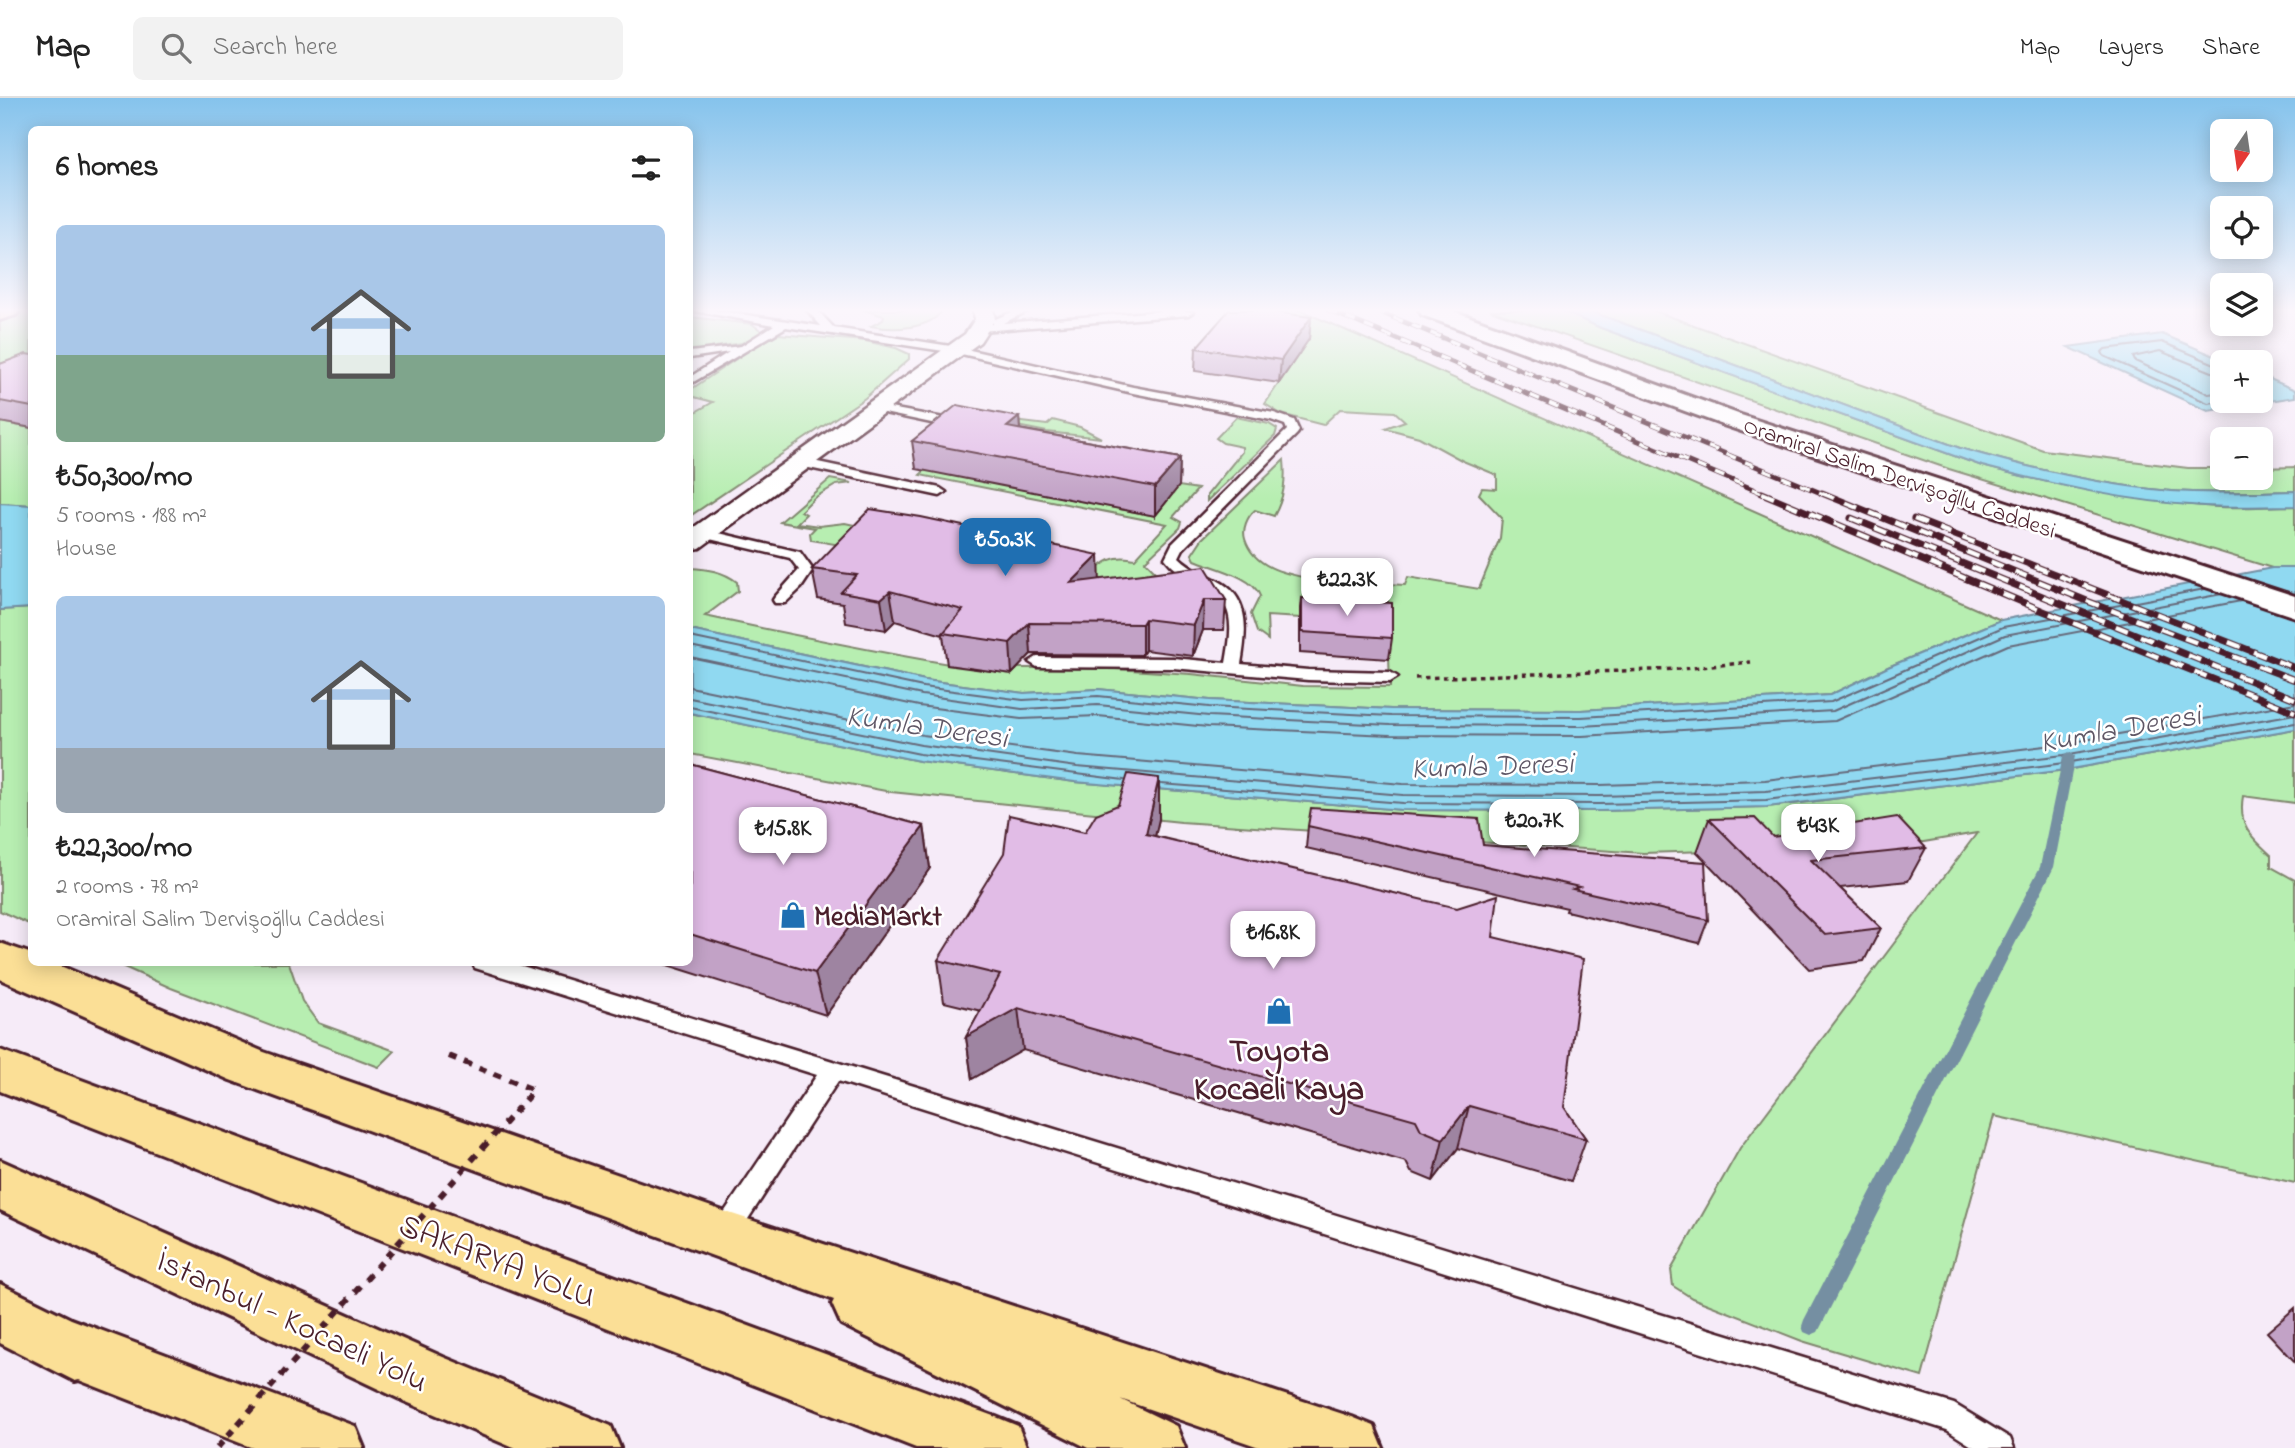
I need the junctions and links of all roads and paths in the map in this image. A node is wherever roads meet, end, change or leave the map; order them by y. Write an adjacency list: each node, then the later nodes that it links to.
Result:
1 (924, 373): 5 (street)
2 (1058, 373): 16 (lane)
3 (1603, 373): 10 (main road, Oramiral Salim Dervişoğllu Caddesi)
4 (1643, 373): 10 (main road, Oramiral Salim Dervişoğllu Caddesi)
5 (874, 408): 6 (lane); 7 (street)
6 (979, 429)
7 (799, 462): 8 (lane); 9 (street)
8 (940, 492)
9 (696, 537): 12 (lane)
10 (2225, 575): 11 (main road, Oramiral Salim Dervişoğllu Caddesi); 13 (main road, Oramiral Salim Dervişoğllu Caddesi)
11 (2295, 588)
12 (780, 600)
13 (2295, 607)
14 (1037, 662): 16 (lane)
15 (1751, 662): 17 (path)
16 (1233, 668): 17 (lane)
17 (1390, 677)
18 (0, 960): 24 (highway)
19 (495, 966): 22 (lane)
20 (449, 1056): 27 (path, bridge)
21 (0, 1070): 31 (highway, SAKARYA YOLU)
22 (832, 1070): 24 (lane); 34 (lane)
23 (0, 1184): 30 (highway, İstanbul - Kocaeli Yolu)
24 (723, 1236): 32 (highway); 33 (highway)
25 (0, 1312): 26 (highway)
26 (54, 1341): 28 (highway); 29 (highway)
27 (217, 1448)
28 (258, 1448)
29 (333, 1448)
30 (589, 1448)
31 (996, 1448)
32 (1154, 1448)
33 (1352, 1448)
34 (2000, 1448)

